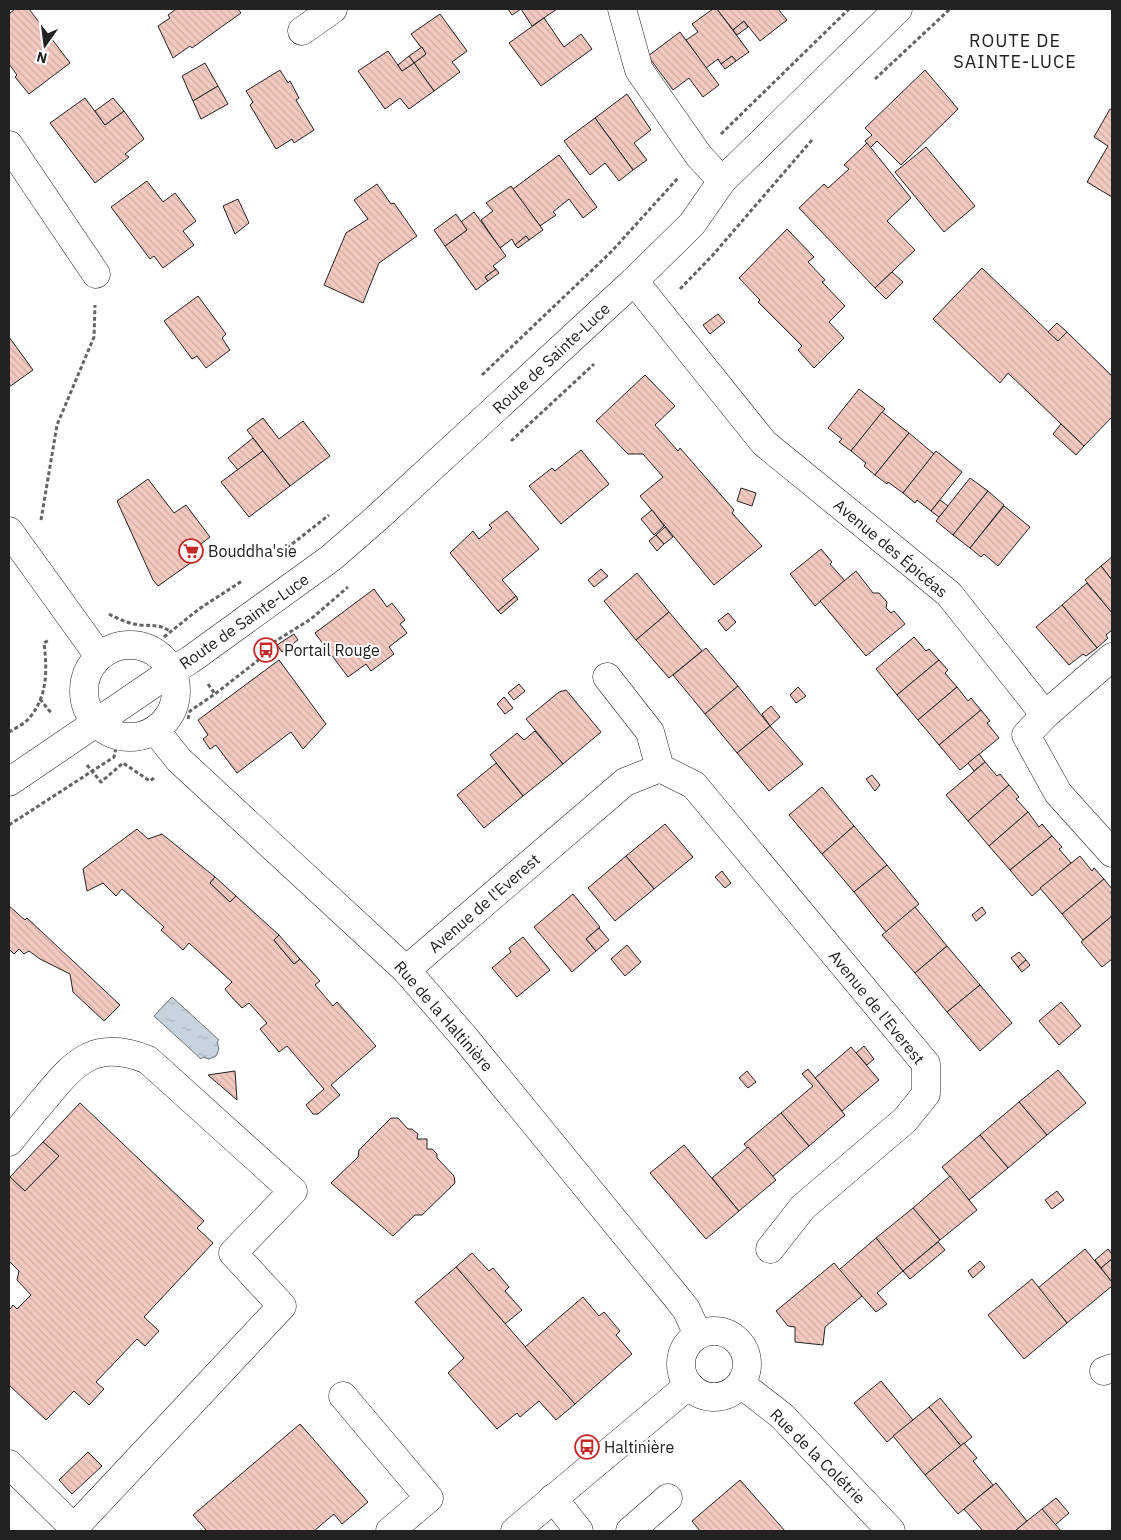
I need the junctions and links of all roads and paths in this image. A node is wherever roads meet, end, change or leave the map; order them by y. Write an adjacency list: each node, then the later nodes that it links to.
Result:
1 (333, 9): 6 (street)
2 (622, 9): 10 (street)
3 (849, 9): 10 (path)
4 (898, 9): 11 (street, Route de Sainte-Luce)
5 (950, 9): 7 (path)
6 (302, 31)
7 (871, 82)
8 (816, 136): 14 (path)
9 (9, 145): 12 (street)
10 (699, 156): 11 (street); 15 (path)
11 (722, 181): 13 (street, Route de Sainte-Luce)
12 (96, 274): 19 (path)
13 (634, 281): 25 (street, Route de Sainte-Luce); 29 (street, Avenue des Épicéas)
14 (678, 290)
15 (476, 381)
16 (332, 512): 18 (path)
17 (9, 531): 19 (street)
18 (279, 554)
19 (36, 568): 23 (street)
20 (248, 577): 22 (path)
21 (311, 619): 27 (path)
22 (170, 632)
23 (99, 656): 25 (street, Route de Sainte-Luce); 30 (street)
24 (1112, 657): 29 (street)
25 (172, 671): 30 (street, Route de Sainte-Luce); 31 (street, Route de Sainte-Luce)
26 (607, 677): 33 (street)
27 (215, 694)
28 (46, 706): 32 (path)
29 (1045, 715): 36 (street)
30 (108, 730): 31 (street); 34 (street, Route de Sainte-Luce); 35 (path)
31 (155, 730): 37 (street, Rue de la Haltinière)
32 (9, 732)
33 (660, 768): 37 (street, Avenue de l'Everest); 39 (street, Avenue de l'Everest)
34 (9, 782)
35 (9, 825)
36 (1112, 853)
37 (406, 970): 40 (street, Rue de la Haltinière)
38 (9, 1142): 47 (street)
39 (770, 1250)
40 (698, 1335): 41 (street); 42 (street)
41 (741, 1384): 42 (street); 52 (street, Rue de la Colétrie)
42 (689, 1385): 45 (street)
43 (342, 1396): 48 (street)
44 (9, 1464): 47 (street)
45 (553, 1498): 49 (street); 50 (street)
46 (668, 1498): 51 (street)
47 (76, 1530)
48 (390, 1531)
49 (515, 1531)
50 (579, 1531)
51 (630, 1531)
52 (891, 1531)

